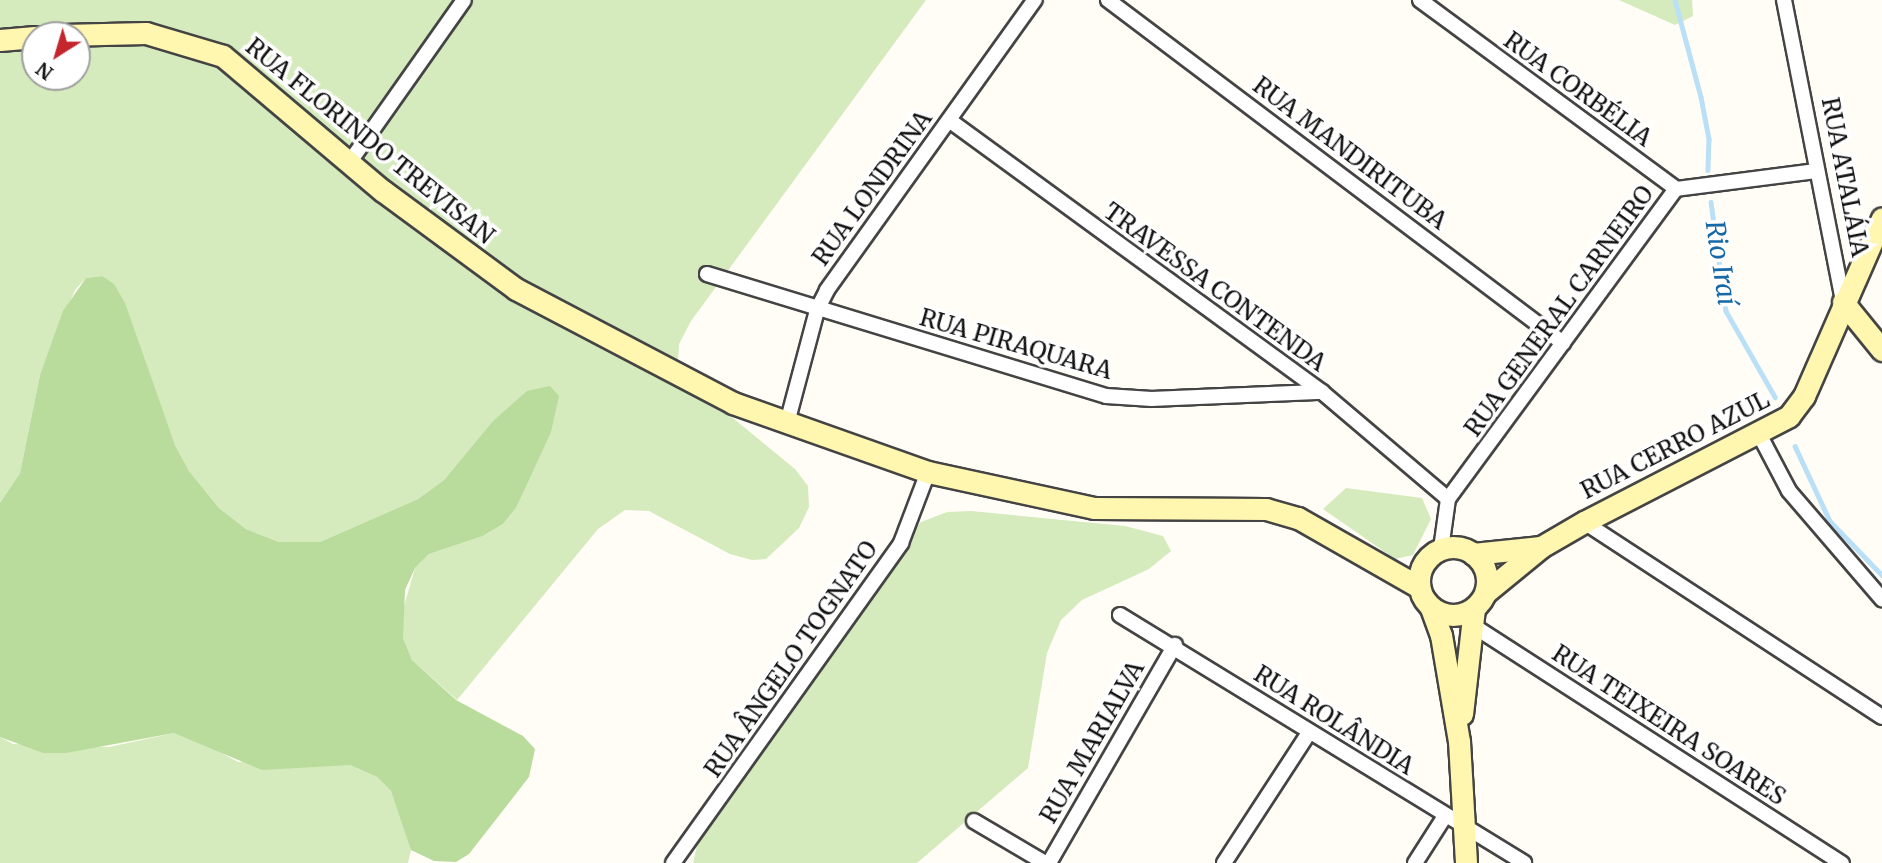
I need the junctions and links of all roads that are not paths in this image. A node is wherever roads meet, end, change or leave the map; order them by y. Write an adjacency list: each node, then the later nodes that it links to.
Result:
1 (464, 0): 10 (street)
2 (1035, 0): 9 (street, RUA LONDRINA)
3 (1108, 0): 17 (street, RUA MANDIRITUBA)
4 (1420, 0): 12 (street, RUA CORBÉLIA)
5 (1784, 0): 11 (street, RUA ATALÁIA)
6 (91, 34): 10 (street, RUA FLORINDO TREVISAN)
7 (21, 38): 8 (street)
8 (0, 40)
9 (949, 120): 16 (street, RUA LONDRINA); 19 (street, TRAVESSA CONTENDA)
10 (349, 163): 20 (street, RUA FLORINDO TREVISAN)
11 (1817, 171): 12 (street, RUA GENERAL CARNEIRO); 15 (street, RUA ATALÁIA)
12 (1676, 189): 17 (street, RUA GENERAL CARNEIRO)
13 (1882, 218): 15 (street, RUA CERRO AZUL)
14 (707, 274): 16 (street, RUA PIRAQUARA)
15 (1843, 302): 18 (street, RUA ATALÁIA); 21 (street, RUA CERRO AZUL)
16 (817, 310): 19 (street, RUA PIRAQUARA); 20 (street, RUA LONDRINA)
17 (1563, 343): 23 (street, RUA GENERAL CARNEIRO)
18 (1882, 350)
19 (1322, 392): 23 (street, TRAVESSA CONTENDA)
20 (787, 423): 22 (street, RUA FLORINDO TREVISAN)
21 (1759, 434): 24 (street, RUA CERRO AZUL); 29 (street)
22 (928, 472): 28 (street, RUA FLORINDO TREVISAN); 42 (street, RUA ÂNGELO TOGNATO)
23 (1448, 499): 26 (street, RUA GENERAL CARNEIRO)
24 (1584, 522): 25 (street, RUA CERRO AZUL); 36 (street)
25 (1541, 547): 27 (street, RUA CERRO AZUL); 31 (street, RUA CERRO AZUL)
26 (1441, 549): 27 (street, RUA CERRO AZUL); 28 (street)
27 (1473, 554): 31 (street)
28 (1419, 587): 30 (street)
29 (1882, 598)
30 (1430, 608): 31 (street); 35 (street)
31 (1477, 609): 34 (street); 48 (street, RUA TEIXEIRA SOARES)
32 (1120, 615): 33 (street, RUA ROLÂNDIA)
33 (1175, 645): 37 (street, RUA ROLÂNDIA); 43 (street, RUA MARIALVA)
34 (1469, 660): 35 (street); 38 (street)
35 (1447, 663): 38 (street)
36 (1882, 717)
37 (1308, 734): 39 (street, RUA ROLÂNDIA); 44 (street)
38 (1459, 741): 41 (street)
39 (1445, 816): 41 (street, RUA ROLÂNDIA); 45 (street)
40 (974, 821): 43 (street)
41 (1465, 828): 46 (street); 47 (street, RUA ROLÂNDIA)
42 (673, 863)
43 (1047, 863)
44 (1224, 863)
45 (1415, 863)
46 (1466, 863)
47 (1524, 863)
48 (1842, 863)

